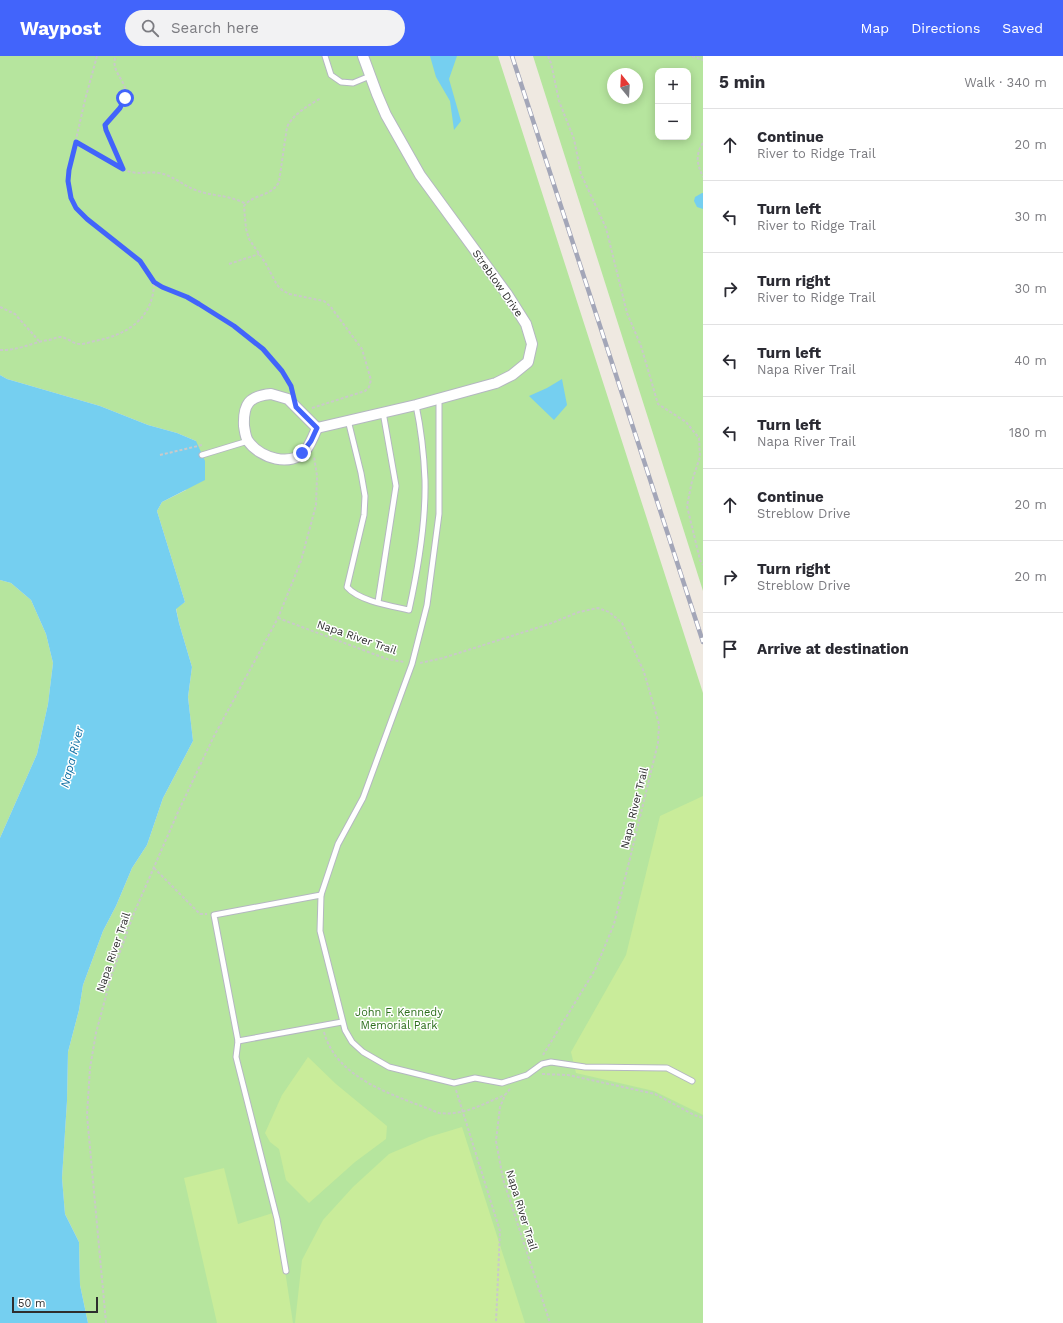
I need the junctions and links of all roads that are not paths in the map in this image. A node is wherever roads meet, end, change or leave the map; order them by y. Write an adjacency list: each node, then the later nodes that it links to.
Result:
1 (325, 56): 3 (lane)
2 (363, 56): 3 (street, Streblow Drive)
3 (370, 76): 4 (street, Streblow Drive)
4 (438, 399): 5 (street, Streblow Drive); 12 (lane)
5 (416, 405): 6 (street, Streblow Drive); 11 (lane)
6 (383, 412): 7 (street, Streblow Drive); 11 (lane)
7 (348, 420): 8 (street, Streblow Drive); 11 (lane)
8 (317, 428): 9 (street); 9 (street)
9 (248, 441): 10 (lane)
10 (202, 455)
11 (378, 602)
12 (321, 895): 13 (lane); 14 (lane)
13 (342, 1022): 14 (lane); 15 (lane)
14 (238, 1041): 16 (lane)
15 (692, 1081)
16 (286, 1271)

